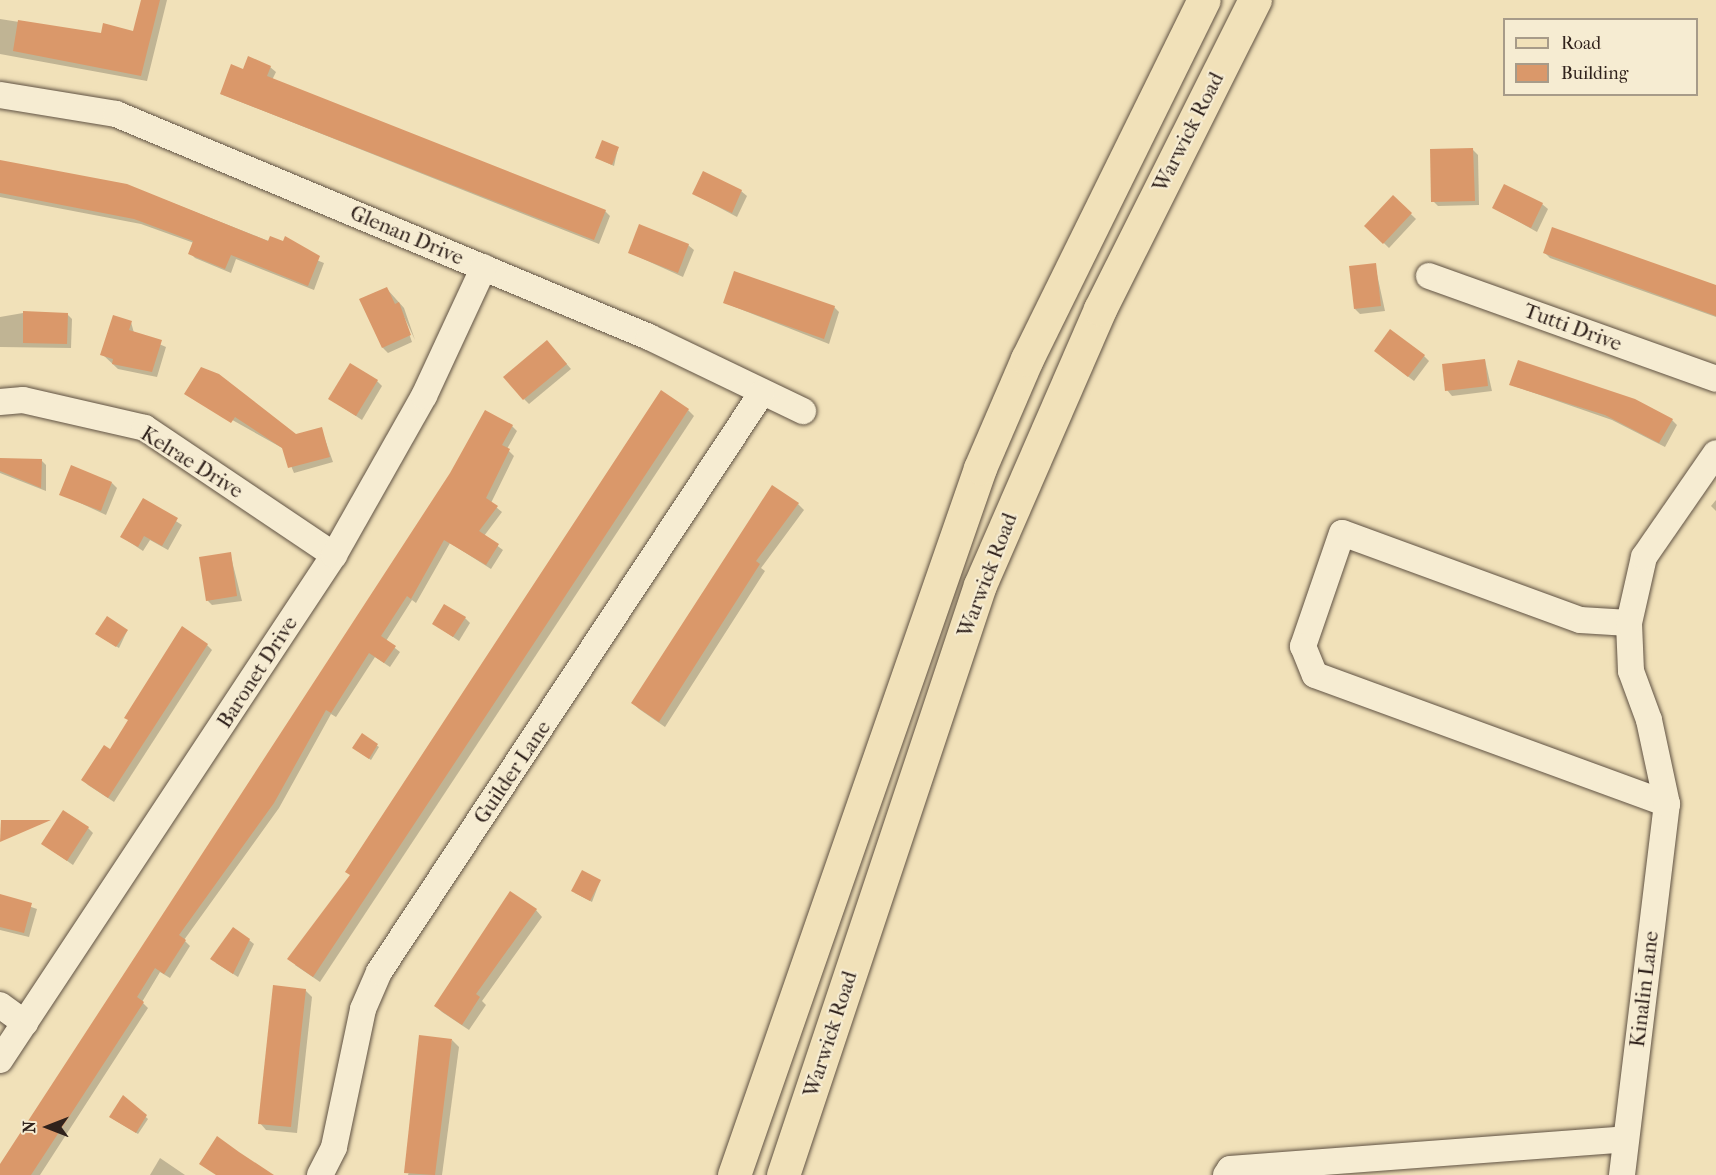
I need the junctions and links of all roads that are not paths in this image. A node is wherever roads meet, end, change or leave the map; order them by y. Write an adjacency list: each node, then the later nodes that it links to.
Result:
1 (1204, 0): 19 (main road, Warwick Road)
2 (1255, 0): 20 (main road, Warwick Road)
3 (0, 95): 4 (street, Glenan Drive)
4 (484, 267): 7 (street, Glenan Drive); 11 (street, Baronet Drive)
5 (1429, 276): 6 (street, Tutti Drive)
6 (1716, 379)
7 (761, 394): 9 (street, Glenan Drive); 18 (street, Guilder Lane)
8 (0, 402): 11 (street, Kelrae Drive)
9 (803, 411)
10 (1716, 453): 12 (street, Kinalin Lane)
11 (334, 555): 15 (street, Baronet Drive)
12 (1629, 623): 13 (street, Kinalin Lane); 13 (street)
13 (1667, 804): 17 (street, Kinalin Lane)
14 (0, 1005): 15 (street)
15 (25, 1023): 16 (street, Baronet Drive)
16 (0, 1060)
17 (1626, 1139): 21 (street); 22 (street, Kinalin Lane)
18 (320, 1175)
19 (734, 1175)
20 (783, 1175)
21 (1226, 1175)
22 (1622, 1175)

